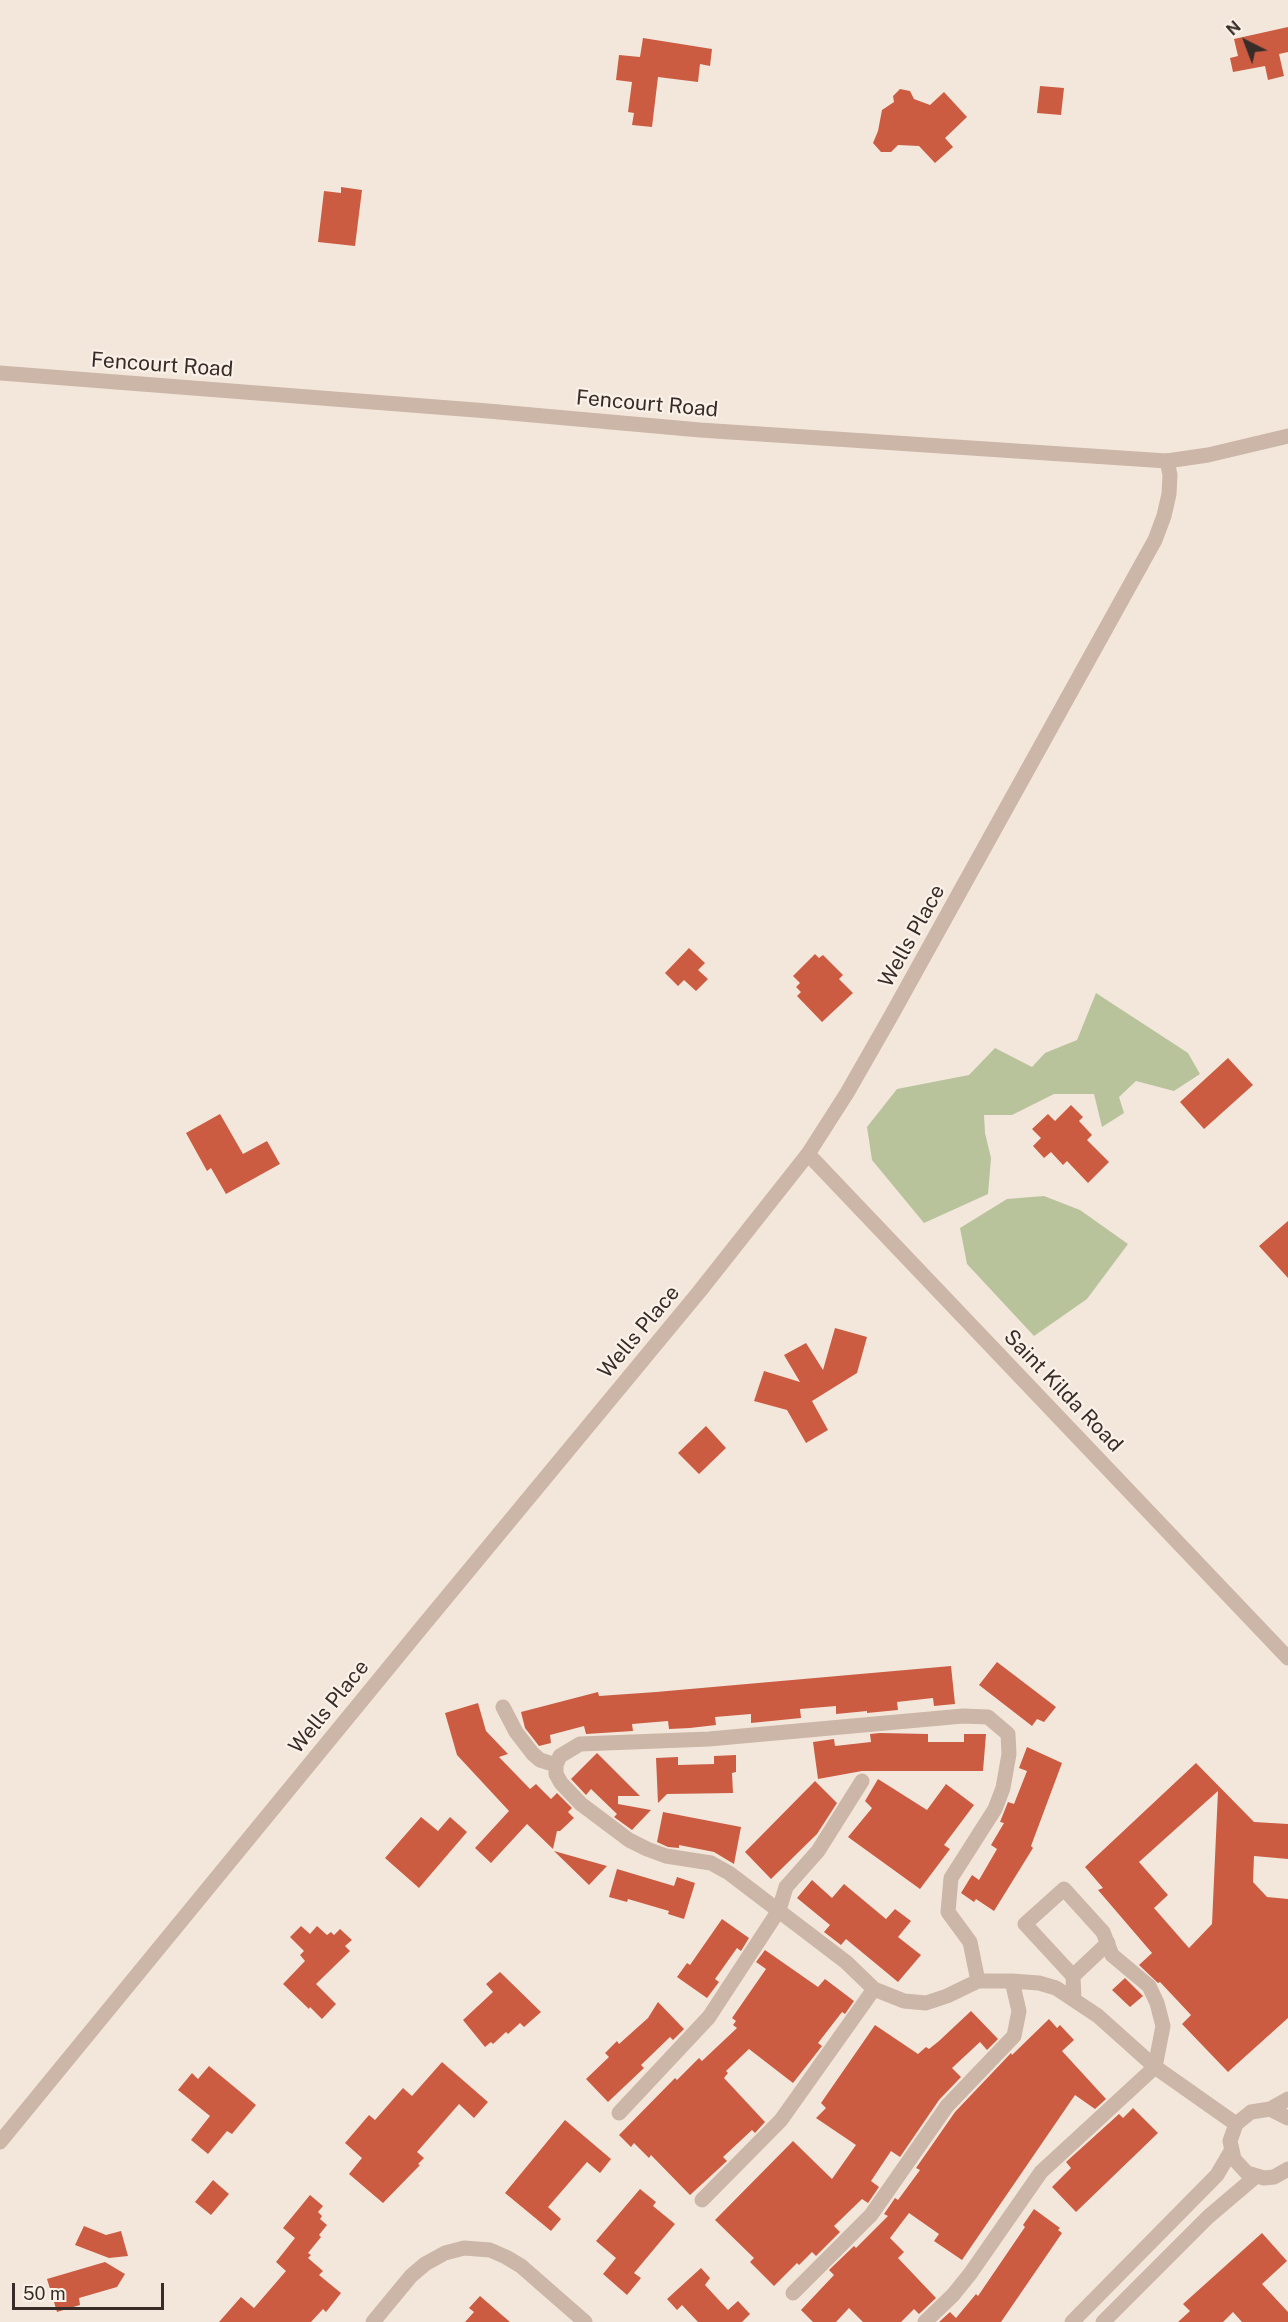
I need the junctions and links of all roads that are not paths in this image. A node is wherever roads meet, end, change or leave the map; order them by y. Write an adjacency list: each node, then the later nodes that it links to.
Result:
1 (0, 373): 3 (street, Fencourt Road)
2 (1288, 436): 3 (street, Fencourt Road)
3 (1167, 461): 4 (street, Wells Place)
4 (808, 1154): 5 (street, Saint Kilda Road); 22 (street, Wells Place)
5 (1288, 1658)
6 (503, 1707): 7 (street)
7 (556, 1765): 9 (street); 12 (street)
8 (862, 1781): 9 (street)
9 (779, 1910): 14 (street); 19 (street)
10 (1108, 1943): 11 (street); 11 (street); 16 (street)
11 (1073, 1976): 15 (street)
12 (978, 1981): 13 (street); 14 (street)
13 (1012, 1981): 15 (street); 27 (street)
14 (874, 1989): 26 (street)
15 (1074, 1999): 16 (street)
16 (1155, 2067): 21 (street); 30 (street)
17 (1288, 2099): 18 (street)
18 (1270, 2109): 20 (street); 21 (street)
19 (619, 2113)
20 (1288, 2118)
21 (1236, 2124): 23 (street)
22 (0, 2142)
23 (1231, 2151): 25 (street); 31 (street)
24 (1288, 2169): 25 (street)
25 (1255, 2177): 32 (street)
26 (702, 2200)
27 (794, 2293)
28 (373, 2322): 29 (street)
29 (585, 2322)
30 (925, 2322)
31 (1072, 2322)
32 (1103, 2322)

